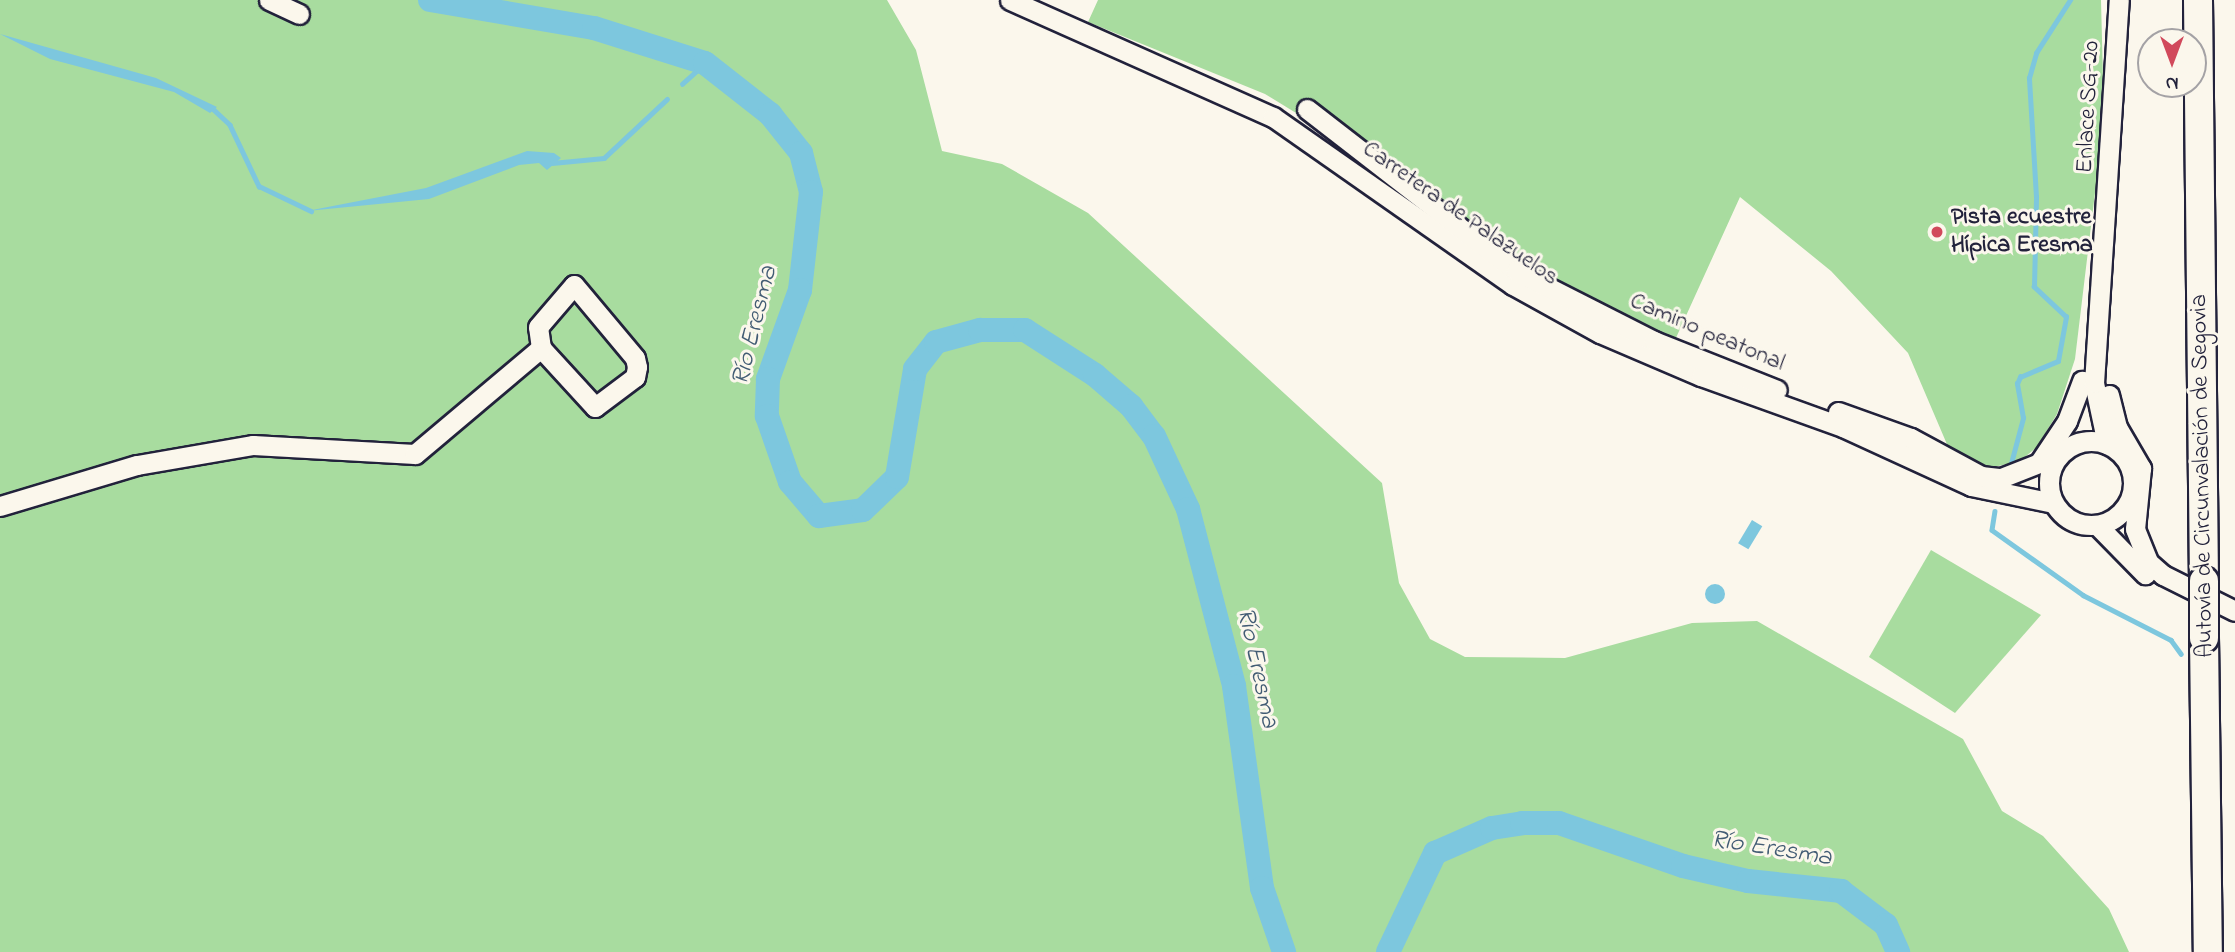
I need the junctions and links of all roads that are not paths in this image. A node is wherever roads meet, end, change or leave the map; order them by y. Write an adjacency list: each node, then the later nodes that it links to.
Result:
1 (269, 0): 5 (street)
2 (1010, 0): 12 (street, Carretera de Palazuelos)
3 (2119, 0): 8 (street, Enlace SG-20)
4 (2198, 0): 20 (highway, Autovía de Circunvalación de Segovia, bridge)
5 (299, 14)
6 (1307, 108): 8 (street, Camino peatonal)
7 (541, 348): 7 (street); 14 (street)
8 (2095, 383): 9 (street, Enlace SG-20); 10 (street, Enlace SG-20); 18 (street)
9 (2107, 444): 10 (street); 15 (street)
10 (2069, 447): 11 (street)
11 (2050, 472): 12 (street); 13 (street)
12 (2008, 492): 13 (street, Carretera de Palazuelos)
13 (2053, 503): 16 (street)
14 (0, 506)
15 (2124, 509): 16 (street); 17 (street)
16 (2097, 525): 17 (street)
17 (2131, 558): 19 (street)
18 (2235, 611)
19 (2235, 625)
20 (2208, 952)

